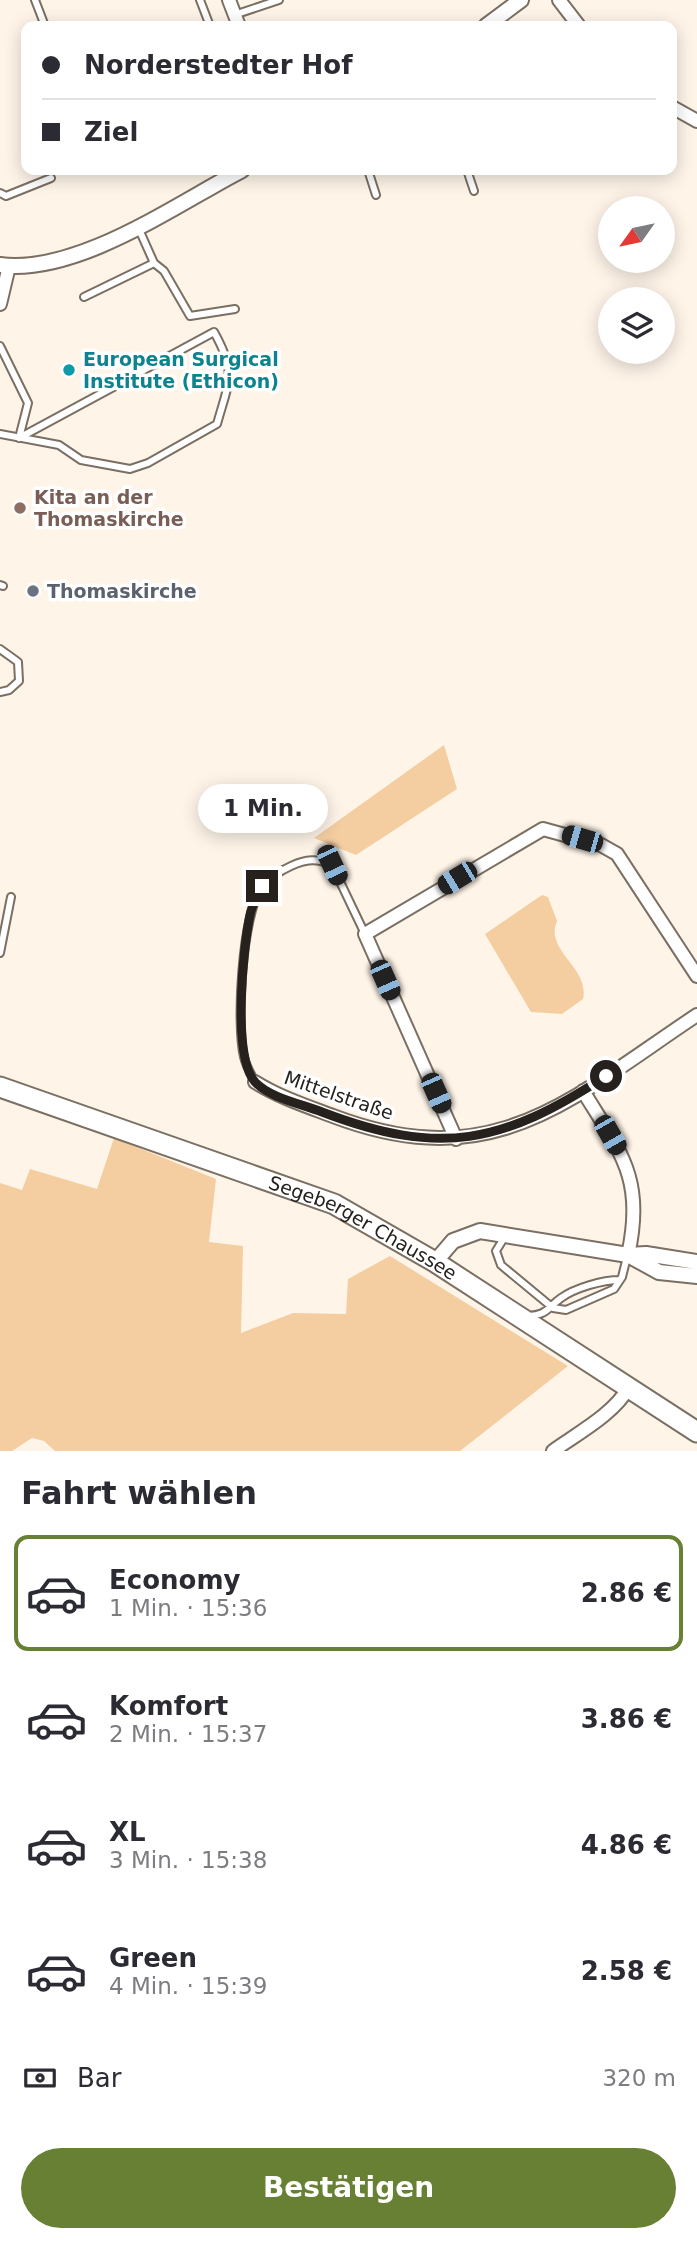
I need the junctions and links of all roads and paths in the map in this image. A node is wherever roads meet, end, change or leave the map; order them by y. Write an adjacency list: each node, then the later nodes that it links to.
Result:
1 (35, 0): 7 (lane)
2 (200, 0): 8 (lane)
3 (229, 0): 9 (street)
4 (279, 0): 9 (lane)
5 (521, 0): 10 (street)
6 (559, 0): 11 (street)
7 (43, 21)
8 (208, 21)
9 (237, 21)
10 (493, 21)
11 (575, 21)
12 (677, 110): 13 (street)
13 (697, 121)
14 (233, 175): 21 (street)
15 (370, 175): 20 (lane)
16 (469, 175): 18 (lane)
17 (51, 178): 19 (lane)
18 (474, 191)
19 (0, 193)
20 (376, 195)
21 (137, 226): 22 (lane); 23 (street)
22 (154, 263): 24 (lane); 26 (lane)
23 (5, 266): 25 (street)
24 (84, 297)
25 (0, 304)
26 (235, 309)
27 (0, 346): 31 (lane)
28 (140, 372): 31 (lane)
29 (130, 378): 31 (lane)
30 (0, 433): 31 (lane)
31 (19, 438)
32 (0, 649): 33 (lane)
33 (0, 692)
34 (11, 897): 36 (lane)
35 (365, 934): 37 (street); 39 (lane); 42 (street)
36 (0, 953)
37 (697, 976)
38 (697, 1015): 41 (street, Mittelstraße)
39 (255, 1082): 42 (street, Mittelstraße)
40 (0, 1087): 45 (main road, Segeberger Chaussee)
41 (583, 1091): 42 (street, Mittelstraße); 44 (street)
42 (456, 1139)
43 (509, 1235): 44 (street); 45 (street); 49 (lane)
44 (628, 1255): 46 (street); 47 (street); 48 (lane)
45 (435, 1262): 50 (main road, Segeberger Chaussee)
46 (697, 1262)
47 (697, 1276)
48 (620, 1280): 49 (lane); 49 (lane)
49 (554, 1308): 50 (lane)
50 (517, 1316): 51 (main road, Segeberger Chaussee)
51 (629, 1387): 52 (main road, Segeberger Chaussee); 53 (street)
52 (697, 1432)
53 (554, 1451)

